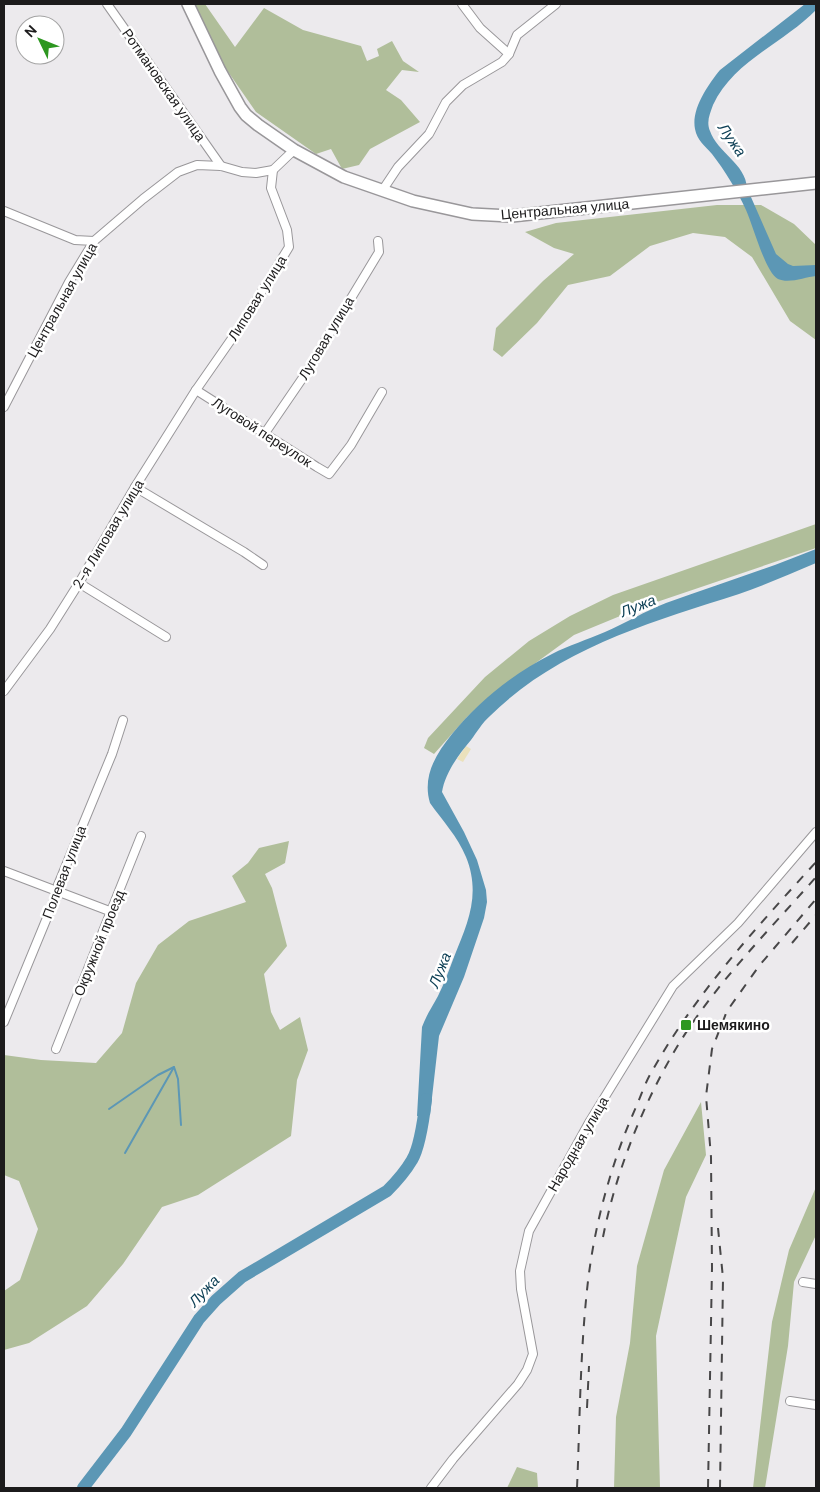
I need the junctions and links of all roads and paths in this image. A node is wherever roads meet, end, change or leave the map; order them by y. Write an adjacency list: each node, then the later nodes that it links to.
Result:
1 (107, 4): 7 (street, Ротмановская улица)
2 (188, 4): 6 (street, Центральная улица)
3 (462, 4): 5 (street)
4 (556, 4): 5 (street)
5 (509, 54): 10 (street)
6 (294, 150): 8 (street); 10 (street, Центральная улица)
7 (221, 166): 8 (street, Центральная улица); 12 (street, Центральная улица)
8 (273, 170): 14 (street, Липовая улица)
9 (816, 184): 10 (street, Центральная улица)
10 (382, 191)
11 (4, 211): 12 (street)
12 (94, 241): 16 (street, Центральная улица)
13 (378, 241): 17 (street, Луговая улица)
14 (196, 390): 17 (street, Луговой переулок); 18 (street, 2-я Липовая улица)
15 (382, 392): 17 (street, Луговой переулок)
16 (4, 407)
17 (264, 433)
18 (134, 487): 19 (street); 20 (street, 2-я Липовая улица)
19 (263, 565)
20 (79, 583): 21 (street); 22 (street, 2-я Липовая улица)
21 (166, 637)
22 (4, 691)
23 (123, 720): 27 (street, Полевая улица)
24 (816, 832): 35 (street, Народная улица)
25 (141, 836): 28 (street, Окружной проезд)
26 (4, 871): 27 (street)
27 (58, 890): 28 (street); 29 (street, Полевая улица)
28 (112, 912): 30 (street, Окружной проезд)
29 (4, 1022)
30 (56, 1049)
31 (803, 1282): 32 (street)
32 (816, 1284)
33 (790, 1401): 34 (street)
34 (816, 1405)
35 (431, 1488)

